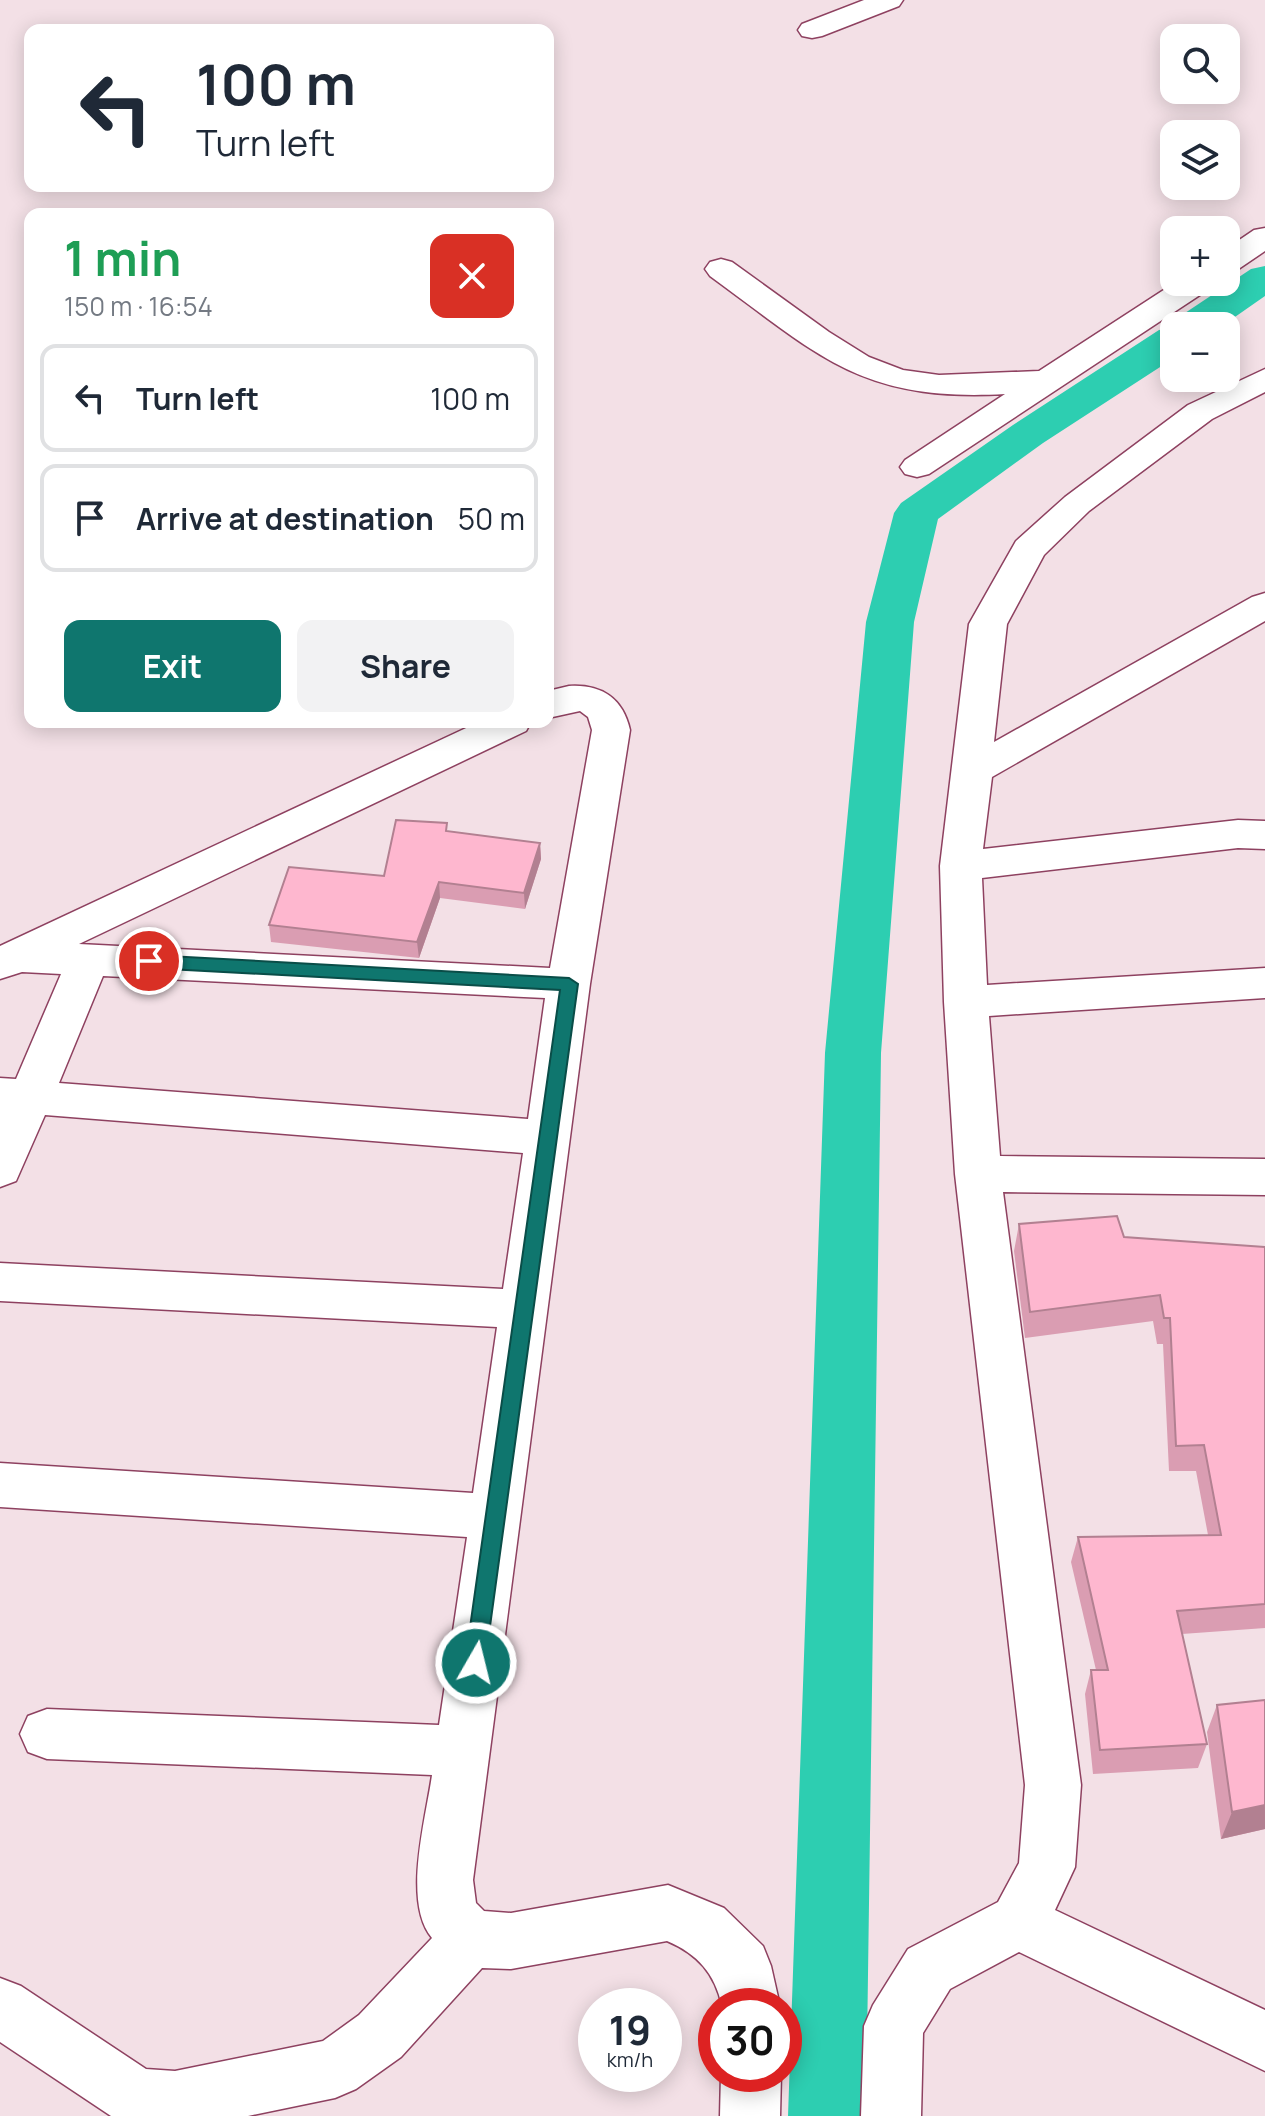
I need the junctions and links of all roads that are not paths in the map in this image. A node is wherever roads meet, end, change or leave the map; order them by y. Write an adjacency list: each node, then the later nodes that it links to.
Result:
1 (889, 0): 2 (street)
2 (812, 30)
3 (1265, 237): 4 (street)
4 (1240, 254)
5 (721, 269): 8 (street)
6 (1177, 296): 8 (street)
7 (1265, 379): 13 (street)
8 (1048, 381): 9 (street)
9 (917, 467)
10 (1265, 605): 13 (street)
11 (554, 702): 19 (street)
12 (499, 728): 17 (street)
13 (973, 771): 15 (street)
14 (1256, 828): 15 (street)
15 (961, 866): 20 (street)
16 (89, 958): 17 (street); 19 (street); 21 (street)
17 (7, 960)
18 (1265, 983): 20 (street)
19 (569, 984): 22 (street)
20 (966, 1002): 24 (street)
21 (15, 1096): 22 (street); 23 (street)
22 (550, 1138): 27 (street)
23 (0, 1169)
24 (978, 1174): 25 (street); 32 (street)
25 (1263, 1184)
26 (0, 1282): 27 (street)
27 (524, 1309): 29 (street)
28 (0, 1485): 29 (street)
29 (496, 1517): 31 (street)
30 (47, 1734): 31 (street)
31 (464, 1751): 33 (street)
32 (1018, 1922): 36 (street); 39 (street)
33 (470, 1939): 34 (street); 35 (street)
34 (747, 1988)
35 (0, 2007)
36 (1265, 2041)
37 (751, 2092): 38 (street)
38 (750, 2116)
39 (891, 2116)

